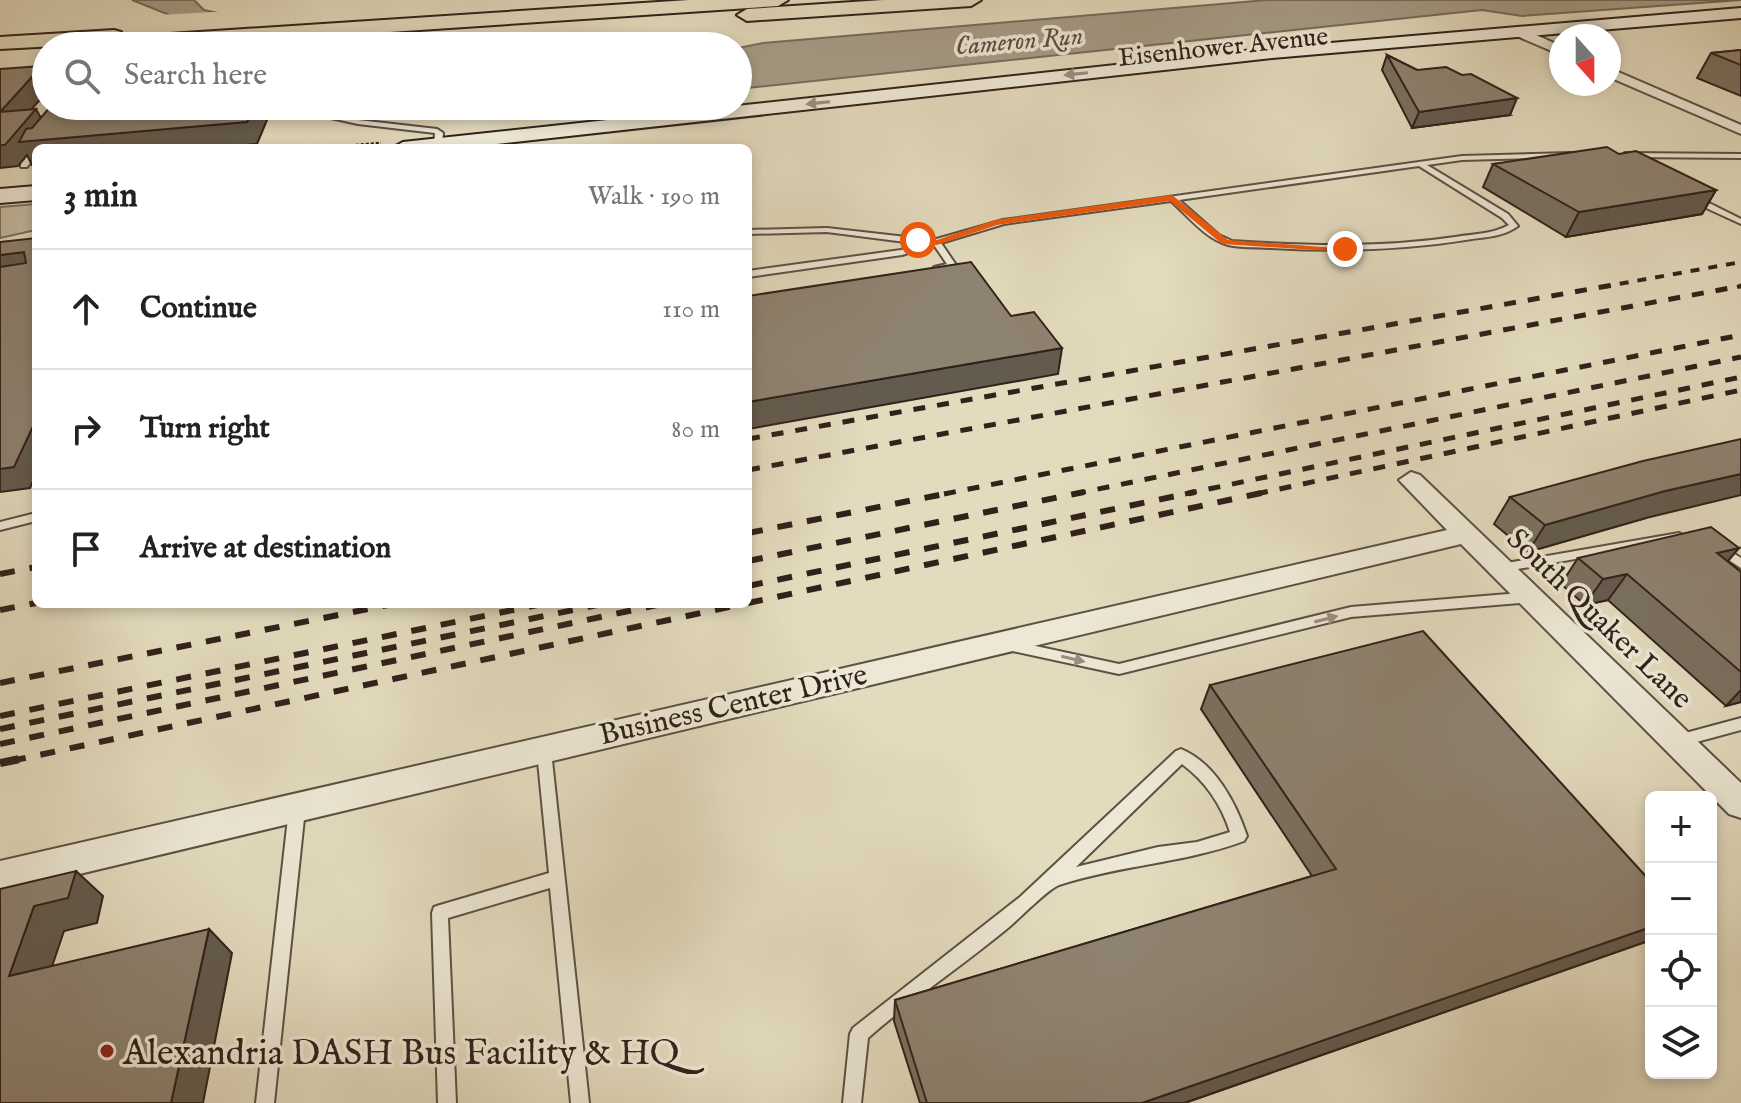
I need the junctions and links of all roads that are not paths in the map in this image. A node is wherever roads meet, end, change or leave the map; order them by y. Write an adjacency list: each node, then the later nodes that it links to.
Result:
1 (482, 0): 8 (highway)
2 (644, 0): 6 (highway)
3 (778, 0): 6 (highway)
4 (971, 0): 11 (highway)
5 (1741, 13): 9 (main road, Eisenhower Avenue)
6 (358, 23): 10 (highway)
7 (1741, 27): 12 (main road)
8 (0, 30)
9 (1516, 31): 15 (street); 20 (main road, Eisenhower Avenue, one-way to 20)
10 (227, 32)
11 (550, 32)
12 (1621, 37)
13 (32, 42): 14 (highway)
14 (0, 43)
15 (1549, 43)
16 (1549, 46): 26 (main road, Eisenhower Avenue)
17 (32, 50): 18 (highway)
18 (0, 52)
19 (1621, 77): 23 (street)
20 (752, 111)
21 (346, 120): 24 (lane)
22 (669, 120): 25 (main road, Eisenhower Avenue, one-way to 25)
23 (1741, 130)
24 (436, 144)
25 (453, 144)
26 (594, 144)
27 (1584, 155): 30 (lane)
28 (1614, 155): 29 (lane)
29 (1741, 156)
30 (1420, 164): 36 (lane); 36 (lane)
31 (30, 173): 32 (main road)
32 (0, 184)
33 (32, 193): 35 (main road)
34 (1686, 195): 37 (lane)
35 (0, 196)
36 (1172, 198): 39 (lane)
37 (1741, 222)
38 (752, 232): 39 (lane)
39 (937, 243): 40 (lane); 41 (lane)
40 (923, 271)
41 (752, 273)
42 (1411, 480): 45 (street, South Quaker Lane)
43 (32, 518): 44 (lane)
44 (0, 526)
45 (1466, 534): 49 (street, South Quaker Lane); 51 (street, Business Center Drive)
46 (1688, 538): 49 (lane)
47 (1711, 543): 48 (lane)
48 (1741, 564)
49 (1501, 568): 50 (street, South Quaker Lane)
50 (1531, 597): 51 (lane, one-way to 50); 53 (street, South Quaker Lane)
51 (997, 643): 54 (street, Business Center Drive)
52 (1741, 724): 53 (lane)
53 (1677, 742): 55 (street, South Quaker Lane)
54 (544, 751): 56 (street, Business Center Drive); 58 (lane)
55 (1741, 804)
56 (297, 809): 57 (street, Business Center Drive); 60 (lane)
57 (0, 877)
58 (558, 878): 61 (lane); 62 (lane)
59 (1047, 881): 59 (lane); 63 (lane)
60 (265, 1103)
61 (447, 1103)
62 (580, 1103)
63 (852, 1103)

